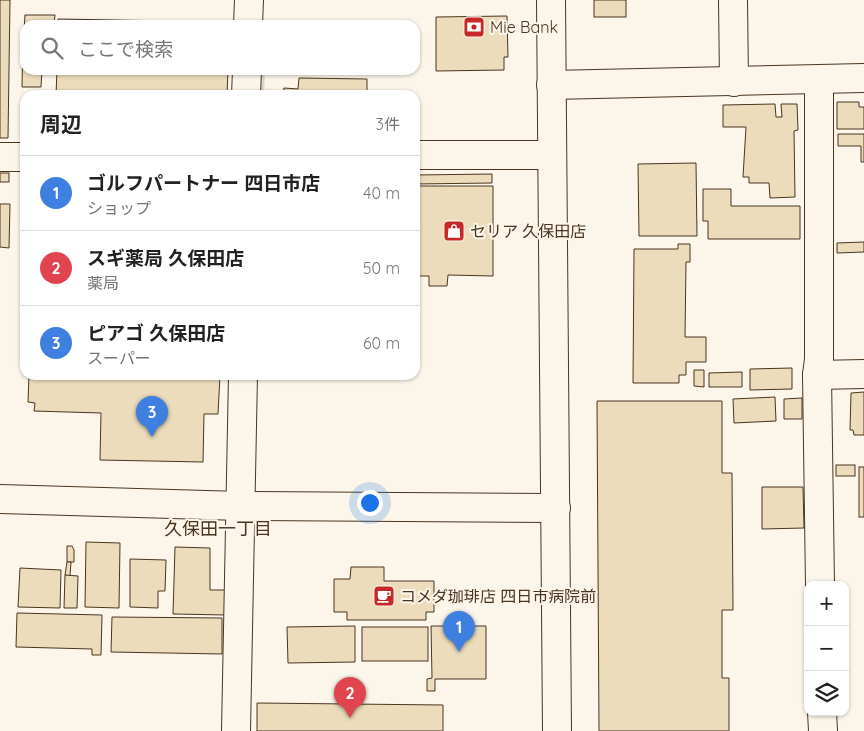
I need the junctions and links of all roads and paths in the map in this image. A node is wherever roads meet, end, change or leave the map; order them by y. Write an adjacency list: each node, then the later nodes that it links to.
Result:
1 (249, 0): 4 (street)
2 (551, 0): 9 (street)
3 (733, 0): 8 (street)
4 (248, 20)
5 (247, 75): 10 (street)
6 (864, 78): 7 (street)
7 (819, 80): 8 (street); 16 (street)
8 (734, 82): 9 (street)
9 (551, 85): 12 (street)
10 (246, 90)
11 (420, 155): 12 (street)
12 (551, 155): 20 (street)
13 (0, 157): 14 (street)
14 (20, 157)
15 (864, 374): 16 (street)
16 (816, 375): 21 (street)
17 (242, 380): 19 (street)
18 (0, 499): 19 (street)
19 (241, 506): 20 (street); 23 (street)
20 (556, 508): 24 (street)
21 (820, 581)
22 (822, 716): 25 (street)
23 (236, 731)
24 (557, 731)
25 (823, 731)

